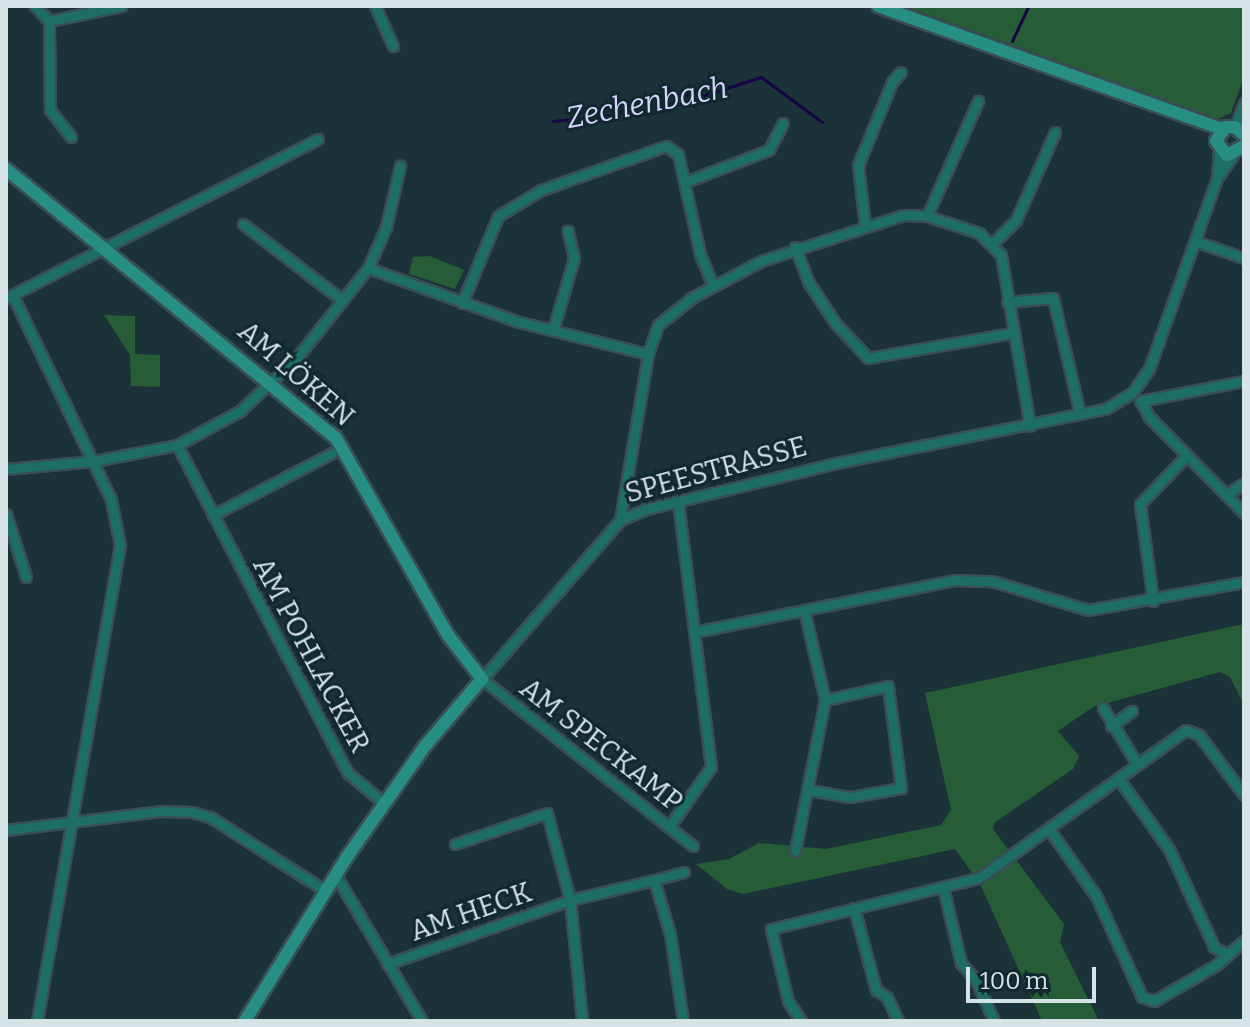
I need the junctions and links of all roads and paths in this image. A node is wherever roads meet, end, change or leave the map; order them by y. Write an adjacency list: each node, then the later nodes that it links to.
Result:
1 (35, 6): 5 (street)
2 (121, 6): 5 (street)
3 (375, 6): 6 (street)
4 (878, 6): 14 (street)
5 (49, 21): 13 (street)
6 (393, 46)
7 (901, 72): 23 (street)
8 (978, 101): 21 (street)
9 (1244, 103): 11 (street)
10 (783, 123): 20 (street)
11 (1240, 131): 14 (street)
12 (1055, 132): 26 (street)
13 (71, 137)
14 (1219, 138): 16 (street); 19 (street)
15 (318, 139): 28 (street)
16 (1241, 150): 19 (street)
17 (400, 166): 30 (street)
18 (6, 169): 28 (street, AM LÖKEN)
19 (1217, 178): 25 (street)
20 (685, 182): 31 (street); 35 (street)
21 (927, 216): 23 (street); 26 (street)
22 (243, 224): 33 (street)
23 (865, 226): 27 (street)
24 (568, 231): 36 (street)
25 (1195, 241): 29 (street); 41 (street)
26 (992, 244): 34 (street)
27 (795, 247): 31 (street); 37 (street)
28 (105, 250): 32 (street); 40 (street, AM LÖKEN)
29 (1244, 258)
30 (368, 268): 33 (street); 35 (street)
31 (713, 287): 38 (street)
32 (9, 297): 48 (street)
33 (342, 300): 40 (street)
34 (1007, 302): 37 (street); 43 (street)
35 (462, 303): 36 (street)
36 (553, 330): 38 (street)
37 (1011, 333): 44 (street)
38 (648, 354): 56 (street)
39 (1244, 381): 42 (street)
40 (272, 382): 45 (street); 62 (street, AM LÖKEN)
41 (1132, 393): 42 (street); 43 (street, SPEESTRASSE)
42 (1142, 403): 47 (street)
43 (1080, 414): 44 (street, SPEESTRASSE)
44 (1030, 426): 52 (street, SPEESTRASSE)
45 (177, 445): 48 (street); 55 (street, AM POHLACKER)
46 (332, 453): 55 (street)
47 (1187, 455): 51 (street); 59 (street)
48 (94, 461): 49 (street); 72 (street)
49 (6, 469)
50 (1244, 483): 51 (street)
51 (1226, 495): 53 (street)
52 (678, 502): 56 (street, SPEESTRASSE); 61 (street)
53 (1244, 513)
54 (6, 514): 57 (street)
55 (213, 515): 71 (street, AM POHLACKER)
56 (620, 520): 62 (street, SPEESTRASSE)
57 (26, 577)
58 (1244, 582): 59 (street)
59 (1153, 601): 60 (street)
60 (804, 610): 61 (street); 63 (street)
61 (694, 632): 73 (street)
62 (482, 679): 71 (street, SPEESTRASSE); 73 (street, AM SPECKAMP)
63 (825, 700): 69 (street); 69 (street)
64 (1103, 708): 66 (street)
65 (1132, 711): 66 (street)
66 (1111, 726): 67 (street)
67 (1137, 764): 68 (street); 70 (street)
68 (1118, 778): 74 (street); 87 (street)
69 (809, 790): 78 (street)
70 (1244, 795)
71 (384, 803): 80 (street, SPEESTRASSE)
72 (75, 822): 75 (street); 83 (street); 89 (street)
73 (669, 827): 77 (street, AM SPECKAMP)
74 (1049, 829): 82 (street); 87 (street)
75 (6, 830)
76 (455, 844): 84 (street)
77 (693, 846)
78 (795, 851)
79 (684, 872): 81 (street, AM HECK)
80 (335, 874): 83 (street, SPEESTRASSE); 88 (street)
81 (654, 880): 84 (street, AM HECK); 93 (street)
82 (943, 887): 85 (street); 96 (street)
83 (324, 890): 90 (street, SPEESTRASSE)
84 (570, 900): 88 (street, AM HECK); 92 (street)
85 (854, 908): 94 (street); 95 (street)
86 (1244, 941): 87 (street)
87 (1224, 953)
88 (387, 964): 91 (street)
89 (37, 1021)
90 (245, 1021)
91 (422, 1021)
92 (582, 1021)
93 (683, 1021)
94 (801, 1021)
95 (898, 1021)
96 (994, 1021)

